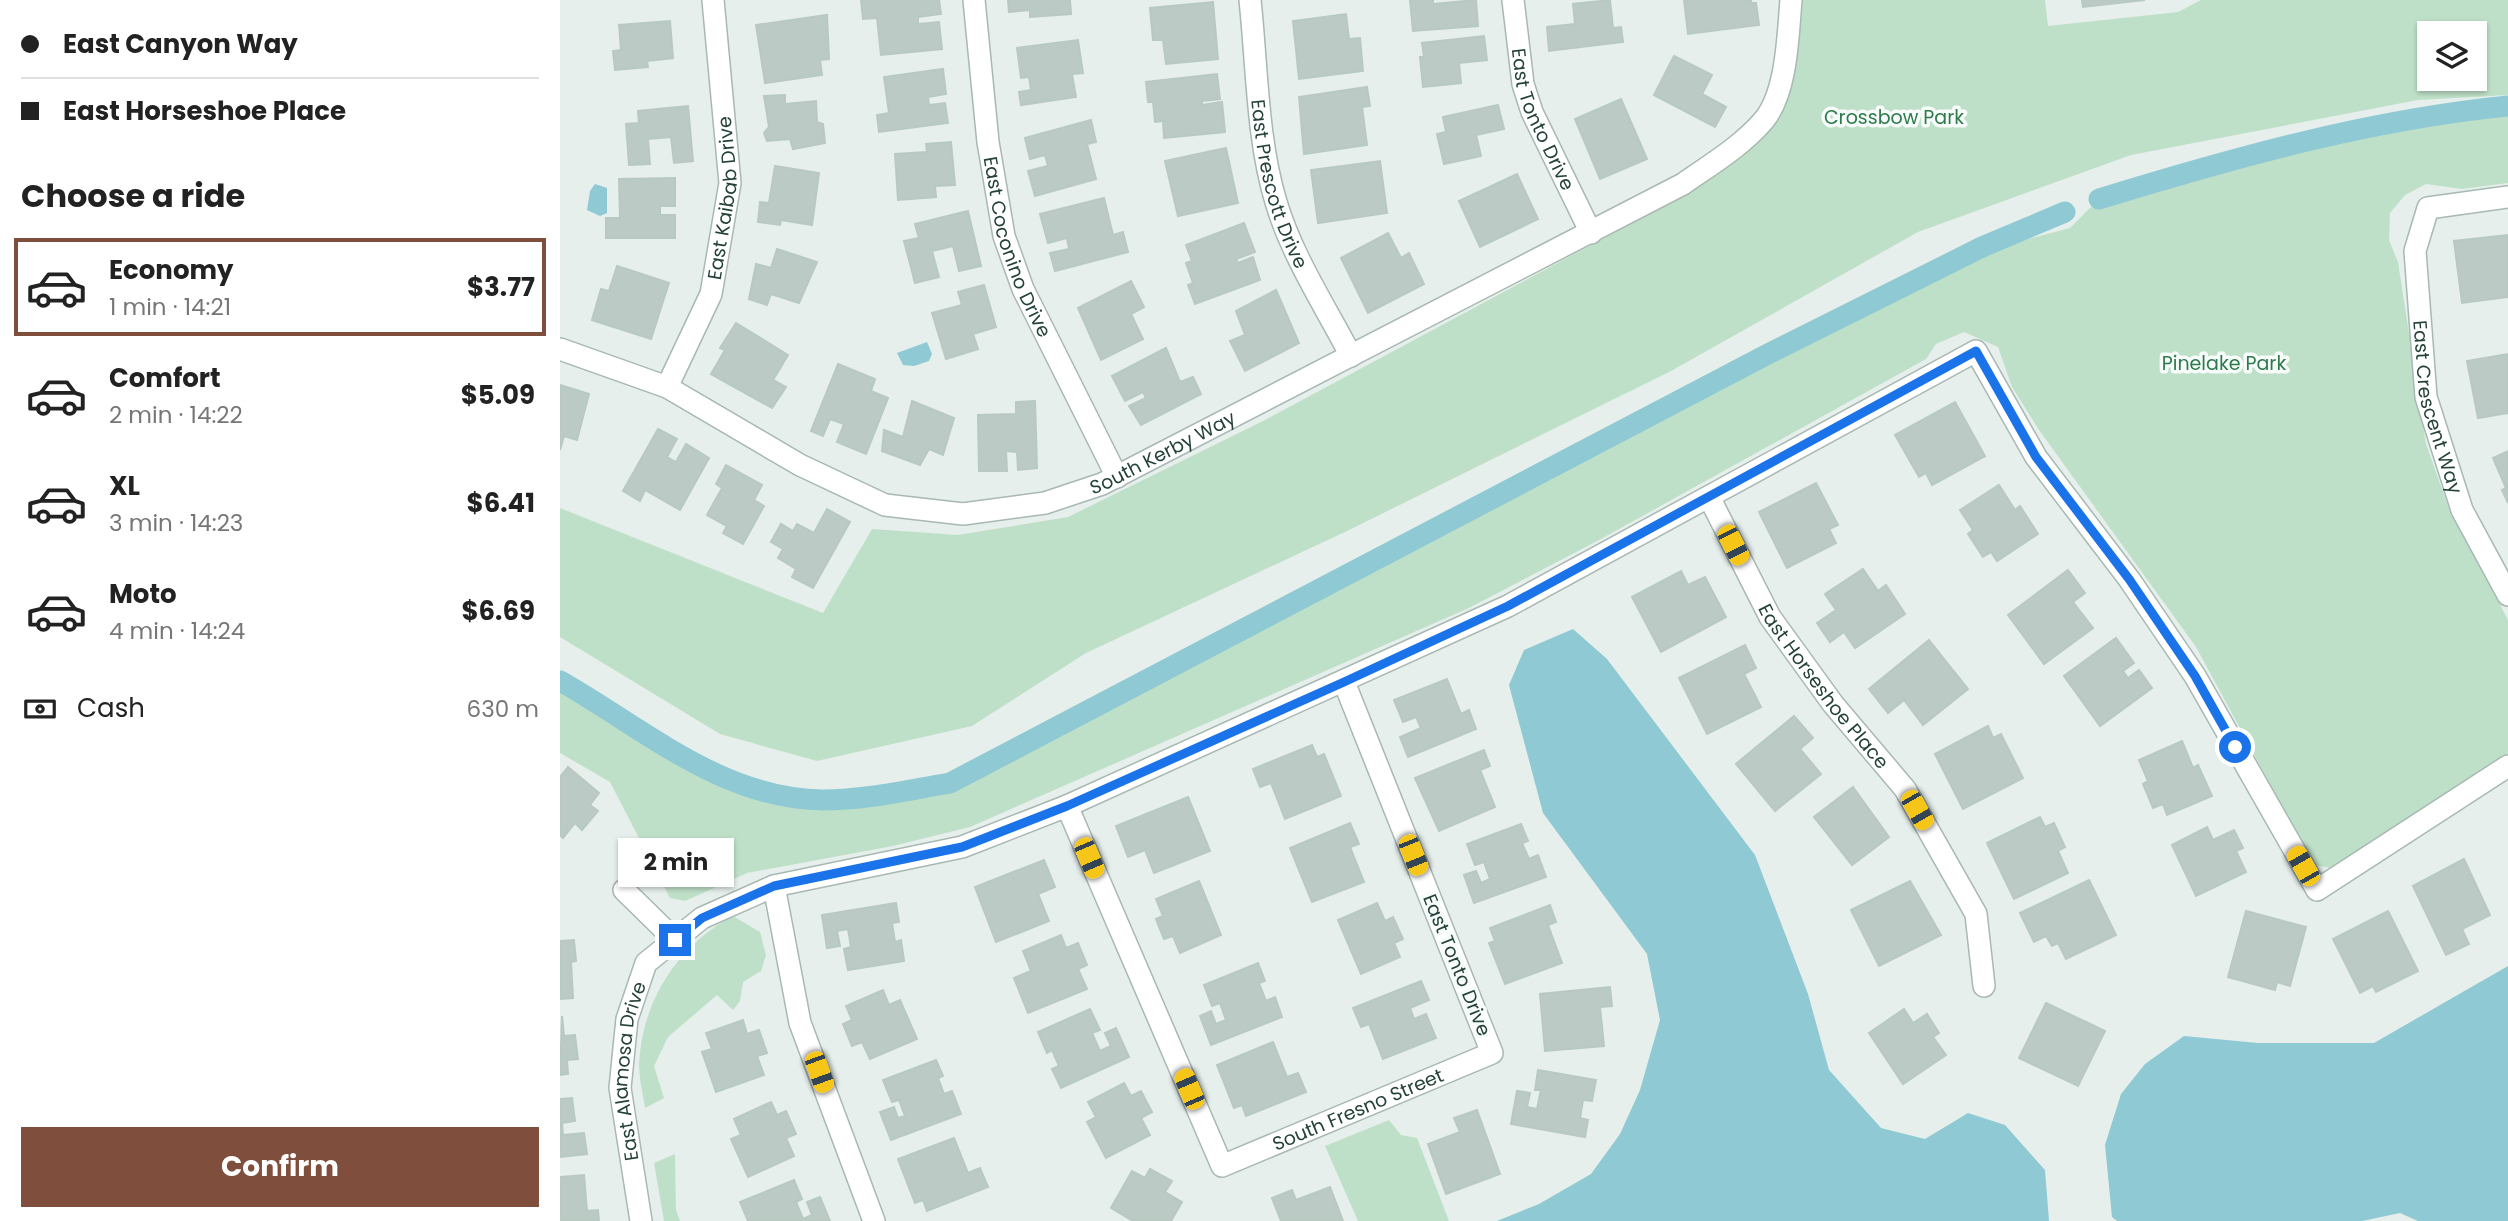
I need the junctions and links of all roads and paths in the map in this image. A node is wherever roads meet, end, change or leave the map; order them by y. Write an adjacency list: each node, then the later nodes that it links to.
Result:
1 (713, 0): 10 (street, East Kaibab Drive)
2 (974, 0): 11 (street, East Coconino Drive)
3 (1250, 0): 9 (street, East Prescott Drive)
4 (1513, 0): 7 (street, East Tonto Drive)
5 (1791, 0): 7 (street, South Kerby Way)
6 (2508, 197): 13 (street, East Crescent Way)
7 (1591, 233): 9 (street, South Kerby Way)
8 (560, 349): 10 (street, South Kerby Way)
9 (1351, 356): 11 (street, South Kerby Way)
10 (667, 387): 11 (street, South Kerby Way)
11 (1117, 477)
12 (1709, 497): 14 (street); 15 (street); 20 (street, East Horseshoe Place)
13 (2508, 594)
14 (1344, 682): 16 (street); 21 (street, East Tonto Drive)
15 (2508, 766)
16 (1067, 806): 17 (street); 21 (street, South Fresno Street)
17 (774, 886): 19 (street); 23 (street)
18 (624, 890): 19 (street)
19 (675, 940): 22 (street, East Alamosa Drive)
20 (1984, 986)
21 (1492, 1052)
22 (641, 1221)
23 (874, 1221)

